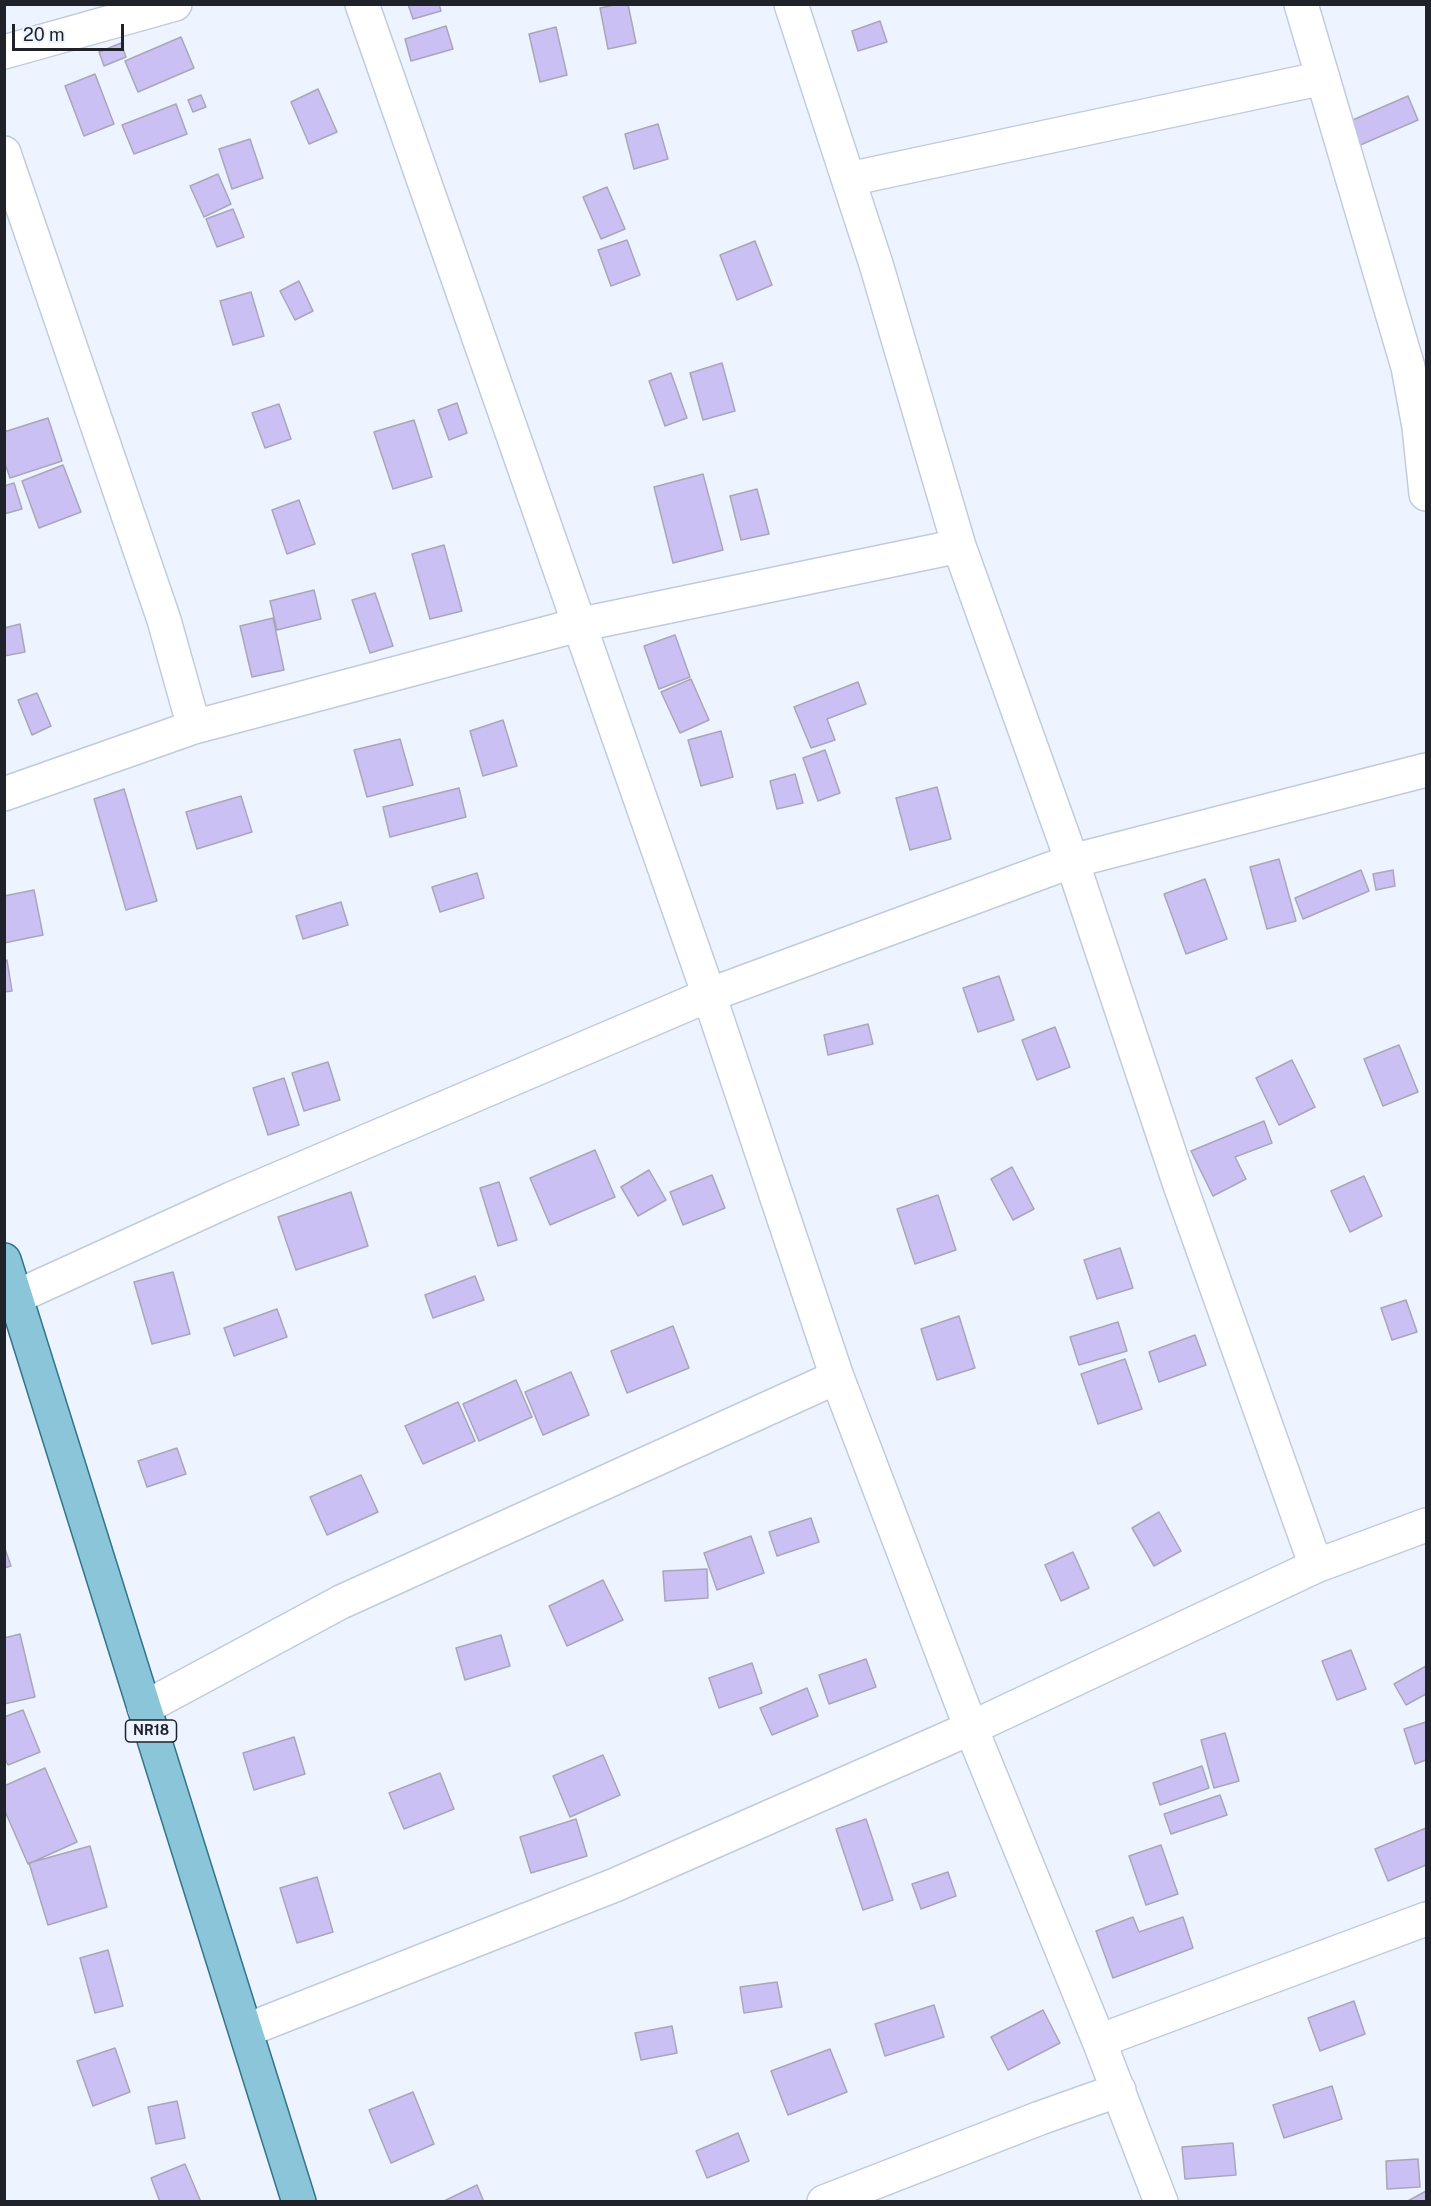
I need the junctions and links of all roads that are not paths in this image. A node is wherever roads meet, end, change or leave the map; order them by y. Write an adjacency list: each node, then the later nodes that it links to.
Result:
1 (175, 4): 5 (street)
2 (362, 4): 12 (street)
3 (791, 4): 8 (street)
4 (1302, 4): 6 (street)
5 (4, 52)
6 (1323, 78): 8 (street); 9 (street)
7 (4, 153): 13 (street)
8 (849, 179): 11 (street)
9 (1423, 426): 10 (street)
10 (1426, 494)
11 (959, 546): 12 (street); 16 (street)
12 (578, 625): 13 (street); 17 (street)
13 (194, 727): 15 (street)
14 (1426, 770): 16 (street)
15 (4, 794)
16 (1072, 861): 17 (street); 22 (street)
17 (709, 995): 19 (street); 20 (street)
18 (4, 1260): 19 (main road, NR18)
19 (16, 1297): 23 (main road, NR18)
20 (837, 1377): 23 (street); 24 (street)
21 (1426, 1525): 22 (street)
22 (1316, 1566): 24 (street)
23 (144, 1708): 26 (main road, NR18)
24 (971, 1728): 26 (street); 27 (street)
25 (1426, 1919): 27 (street)
26 (247, 2030): 29 (main road, NR18)
27 (1099, 2040): 28 (street)
28 (1119, 2091): 30 (street); 31 (street)
29 (298, 2202)
30 (824, 2202)
31 (1161, 2202)

